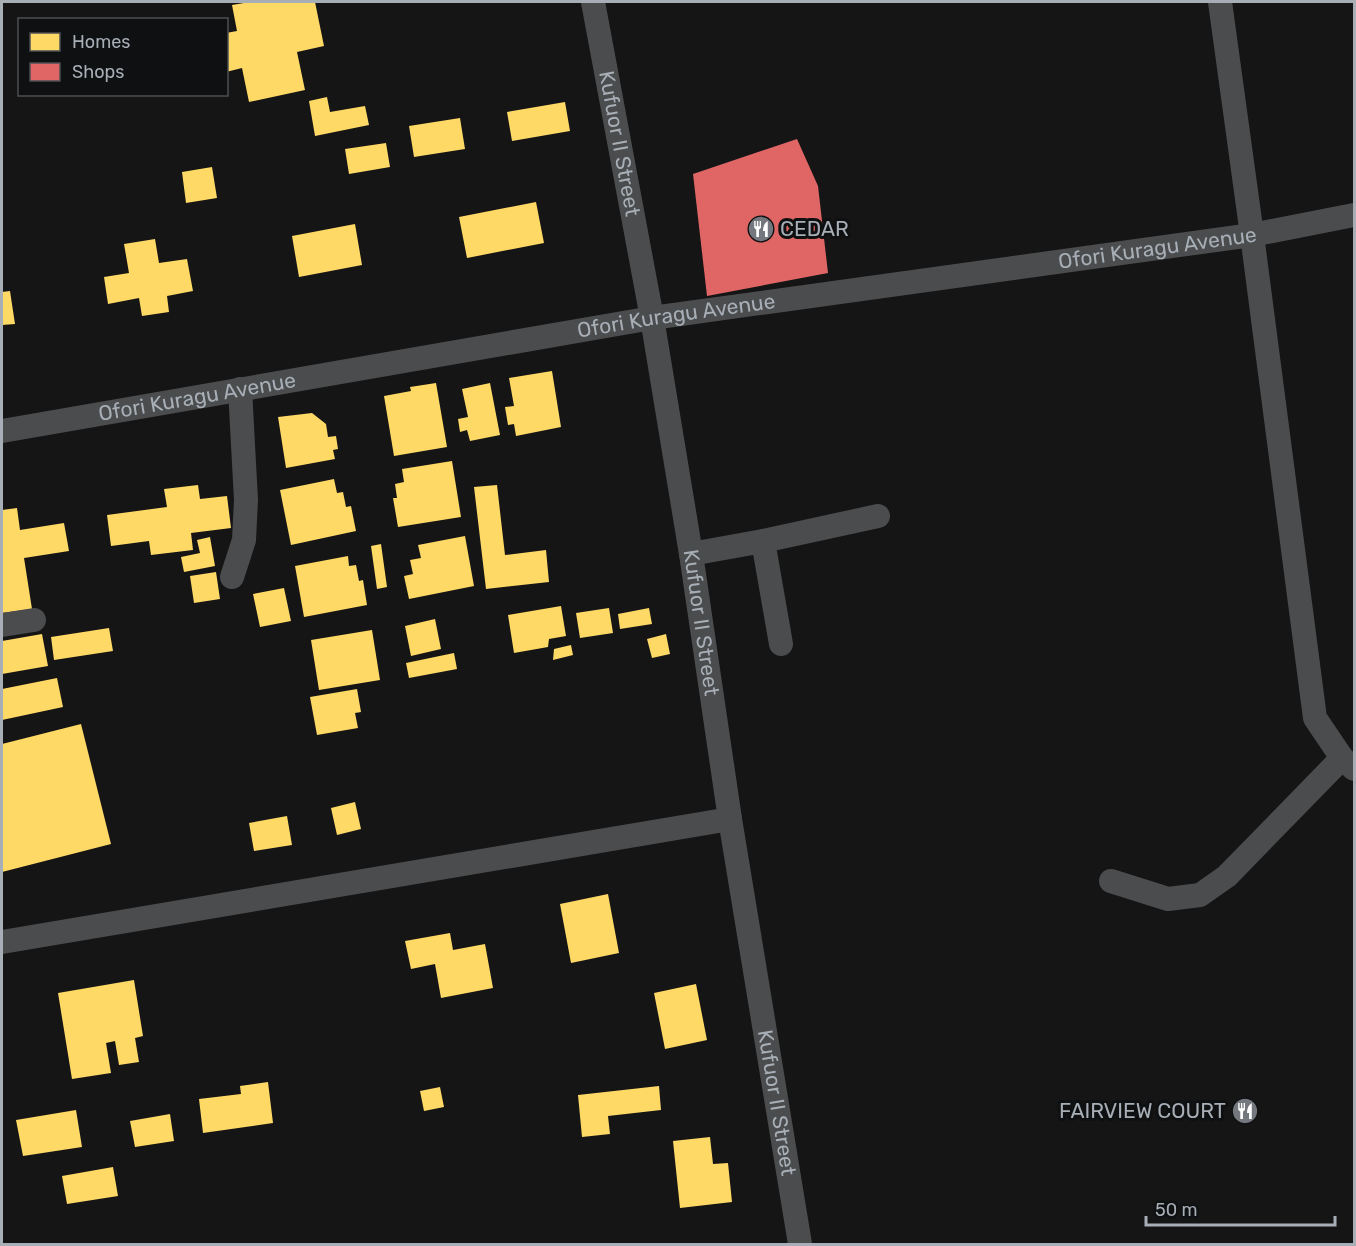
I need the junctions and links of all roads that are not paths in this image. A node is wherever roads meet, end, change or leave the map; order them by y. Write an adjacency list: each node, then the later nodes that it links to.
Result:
1 (593, 2): 5 (street, Kufuor II Street)
2 (1220, 2): 4 (street)
3 (1354, 215): 4 (street, Ofori Kuragu Avenue)
4 (1252, 235): 5 (street, Ofori Kuragu Avenue); 15 (street)
5 (652, 318): 6 (street, Ofori Kuragu Avenue); 10 (street, Kufuor II Street)
6 (240, 389): 7 (street, Ofori Kuragu Avenue); 11 (street)
7 (2, 431)
8 (878, 516): 9 (street)
9 (764, 540): 10 (street); 14 (street)
10 (691, 554): 16 (street, Kufuor II Street)
11 (232, 577)
12 (34, 620): 13 (street)
13 (2, 625)
14 (781, 644)
15 (1348, 764): 17 (street)
16 (730, 819): 18 (street); 19 (street, Kufuor II Street)
17 (1111, 881)
18 (2, 942)
19 (800, 1245)

